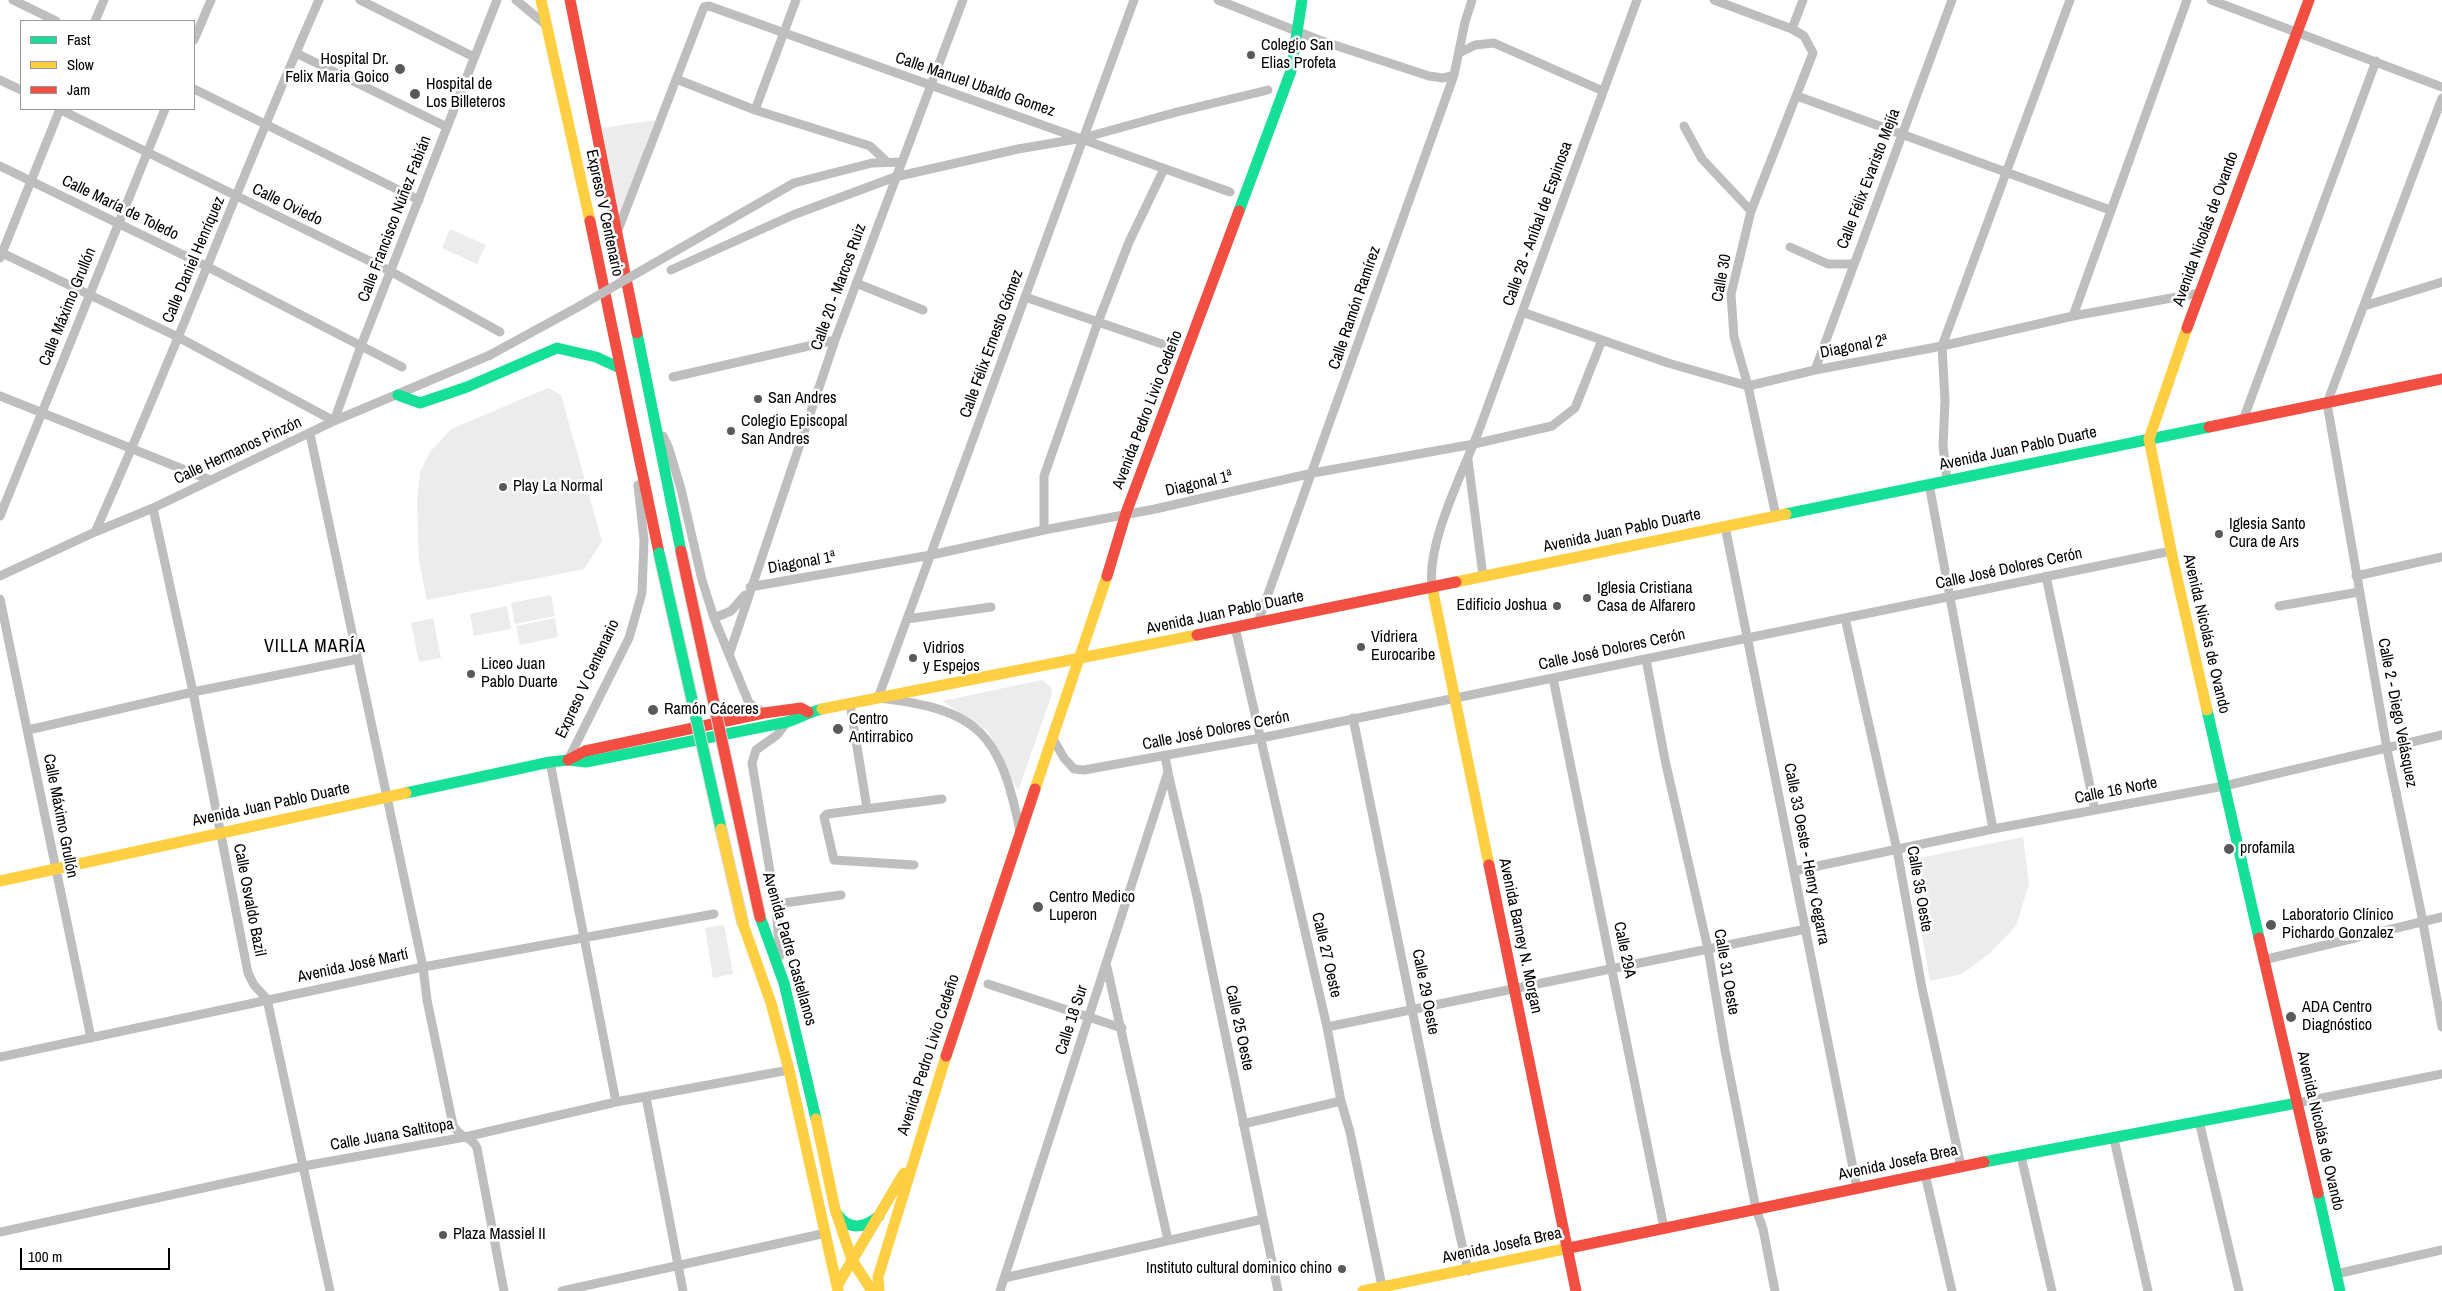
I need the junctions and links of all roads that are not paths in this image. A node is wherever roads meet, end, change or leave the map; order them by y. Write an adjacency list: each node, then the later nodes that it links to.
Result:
1 (13, 0): 24 (street)
2 (104, 0): 25 (street)
3 (211, 0): 31 (street)
4 (320, 0): 32 (street, Calle Daniel Henríquez)
5 (360, 0): 34 (street)
6 (497, 0): 34 (street, Calle Francisco Núñez Fabián)
7 (516, 0): 26 (street)
8 (541, 0): 26 (main road, Expreso V Centenario)
9 (796, 0): 30 (street)
10 (963, 0): 39 (street, Calle 20 - Marcos Ruiz)
11 (1134, 0): 55 (street, Calle Félix Ernesto Gómez)
12 (1218, 0): 28 (street)
13 (1302, 0): 28 (main road, Avenida Pedro Livio Cedeño)
14 (1472, 0): 33 (street, Calle Ramón Ramírez)
15 (1637, 0): 44 (street, Calle 28 - Aníbal de Espinosa)
16 (1714, 0): 27 (street)
17 (1803, 0): 27 (street)
18 (1952, 0): 54 (street, Calle Félix Evaristo Mejía)
19 (2070, 0): 61 (street)
20 (2187, 0): 67 (street)
21 (2211, 0): 29 (street)
22 (2309, 0): 29 (main road, Avenida Nicolás de Ovando)
23 (571, 2): 70 (main road, Expreso V Centenario)
24 (54, 20)
25 (95, 20)
26 (547, 26): 95 (main road, Expreso V Centenario)
27 (1792, 29): 45 (street, Calle 30)
28 (1296, 30): 36 (street); 118 (main road, Avenida Pedro Livio Cedeño)
29 (2297, 31): 35 (street); 79 (main road, Avenida Nicolás de Ovando)
30 (783, 34): 37 (street, Calle Manuel Ubaldo Gomez); 39 (street, Calle Manuel Ubaldo Gomez); 50 (street)
31 (195, 38)
32 (296, 53): 51 (street, Calle Daniel Henríquez); 53 (street)
33 (1459, 53): 36 (street, Calle Ramón Ramírez); 44 (street)
34 (474, 57): 53 (street, Calle Francisco Núñez Fabián)
35 (2376, 62): 40 (street); 104 (street)
36 (1454, 75): 113 (street, Calle Ramón Ramírez)
37 (676, 79): 50 (street); 70 (street)
38 (0, 80): 42 (street)
39 (931, 86): 55 (street, Calle Manuel Ubaldo Gomez); 58 (street, Calle 20 - Marcos Ruiz)
40 (2442, 86)
41 (195, 89): 51 (street)
42 (20, 90)
43 (1268, 90): 55 (street)
44 (1604, 90): 84 (street, Calle 28 - Aníbal de Espinosa)
45 (1797, 96): 54 (street); 68 (street, Calle 30)
46 (2442, 98): 82 (street)
47 (60, 110): 63 (street)
48 (62, 110): 56 (street, Calle Oviedo)
49 (165, 110): 56 (street, Calle Máximo Grullón)
50 (755, 110): 57 (street)
51 (265, 123): 65 (street, Calle Daniel Henríquez); 66 (street)
52 (1684, 126): 68 (street)
53 (447, 127): 66 (street, Calle Francisco Núñez Fabián)
54 (1902, 134): 61 (street); 73 (street, Calle Félix Evaristo Mejía)
55 (1083, 138): 60 (street, Calle Manuel Ubaldo Gomez); 62 (street); 81 (street, Calle Félix Ernesto Gómez)
56 (148, 151): 65 (street, Calle Oviedo); 69 (street, Calle Máximo Grullón)
57 (887, 162): 58 (street); 100 (street, Calle Hermanos Pinzón, bridge)
58 (902, 162): 62 (street, Calle 20 - Marcos Ruiz)
59 (0, 166): 63 (street, Calle María de Toledo)
60 (1164, 169): 64 (street, Calle Manuel Ubaldo Gomez); 86 (street)
61 (2006, 173): 67 (street); 92 (street)
62 (895, 177): 75 (street); 78 (street, Calle 20 - Marcos Ruiz)
63 (30, 182): 69 (street, Calle María de Toledo); 72 (street)
64 (1230, 192)
65 (238, 197): 74 (street, Calle Daniel Henríquez); 76 (street, Calle Oviedo)
66 (419, 200): 76 (street, Calle Francisco Núñez Fabián)
67 (2110, 210): 85 (street)
68 (1751, 211): 99 (street, Calle 30)
69 (118, 224): 74 (street, Calle María de Toledo); 80 (street, Calle Máximo Grullón)
70 (617, 231): 105 (main road, Expreso V Centenario)
71 (1790, 247): 73 (street)
72 (1, 254): 80 (street)
73 (1853, 264): 96 (street, Calle Félix Evaristo Mejía)
74 (206, 266): 88 (street, Calle Daniel Henríquez); 91 (street, Calle María de Toledo)
75 (671, 270)
76 (390, 271): 87 (street, Calle Oviedo); 91 (street, Calle Francisco Núñez Fabián)
77 (2442, 282): 82 (street)
78 (856, 283): 83 (street); 89 (street, Calle 20 - Marcos Ruiz)
79 (2199, 293): 85 (street, Diagonal 2ª); 109 (main road, Avenida Nicolás de Ovando)
80 (90, 294): 88 (street); 103 (street, Calle Máximo Grullón)
81 (1025, 297): 86 (street); 127 (street, Calle Félix Ernesto Gómez)
82 (2364, 306): 102 (street)
83 (923, 310)
84 (1522, 312): 90 (street, Diagonal 2ª); 110 (street, Calle 28 - Aníbal de Espinosa)
85 (2073, 316): 92 (street, Diagonal 2ª)
86 (1098, 322): 93 (street); 122 (street)
87 (500, 332)
88 (178, 337): 106 (street); 111 (street, Calle Daniel Henríquez)
89 (835, 340): 97 (street); 133 (street, Calle 20 - Marcos Ruiz)
90 (1602, 340): 99 (street, Diagonal 2ª); 110 (street, Diagonal 1ª)
91 (361, 346): 94 (street, Calle María de Toledo); 106 (street, Calle Francisco Núñez Fabián)
92 (1942, 346): 96 (street, Diagonal 2ª); 115 (street)
93 (1174, 348)
94 (402, 367)
95 (620, 368): 100 (main road); 107 (main road, Expreso V Centenario)
96 (1815, 370): 99 (street, Diagonal 2ª)
97 (673, 377)
98 (2442, 379): 102 (main road, Avenida Juan Pablo Duarte)
99 (1748, 386): 120 (street, Calle 30)
100 (398, 395): 106 (street, Calle Hermanos Pinzón)
101 (0, 396): 103 (street)
102 (2326, 403): 104 (main road, Avenida Juan Pablo Duarte); 132 (street, Calle 2 - Diego Velásquez)
103 (42, 412): 111 (street); 119 (street, Calle Máximo Grullón)
104 (2242, 420): 109 (main road, Avenida Juan Pablo Duarte)
105 (655, 421): 124 (main road, Expreso V Centenario); 140 (street, Expreso V Centenario)
106 (334, 422): 108 (street, Calle Hermanos Pinzón)
107 (633, 433): 126 (main road, Expreso V Centenario); 165 (street, Expreso V Centenario)
108 (310, 434): 114 (street, Calle Hermanos Pinzón); 147 (street)
109 (2150, 438): 115 (main road, Avenida Juan Pablo Duarte); 125 (main road, Avenida Nicolás de Ovando)
110 (1474, 444): 112 (street, Calle 28 - Aníbal de Espinosa); 113 (street, Diagonal 1ª)
111 (132, 450): 114 (street); 123 (street, Calle Daniel Henríquez)
112 (1468, 459): 130 (street, Calle 28 - Aníbal de Espinosa); 134 (street, Calle 28 - Aníbal de Espinosa)
113 (1313, 472): 118 (street, Diagonal 1ª); 143 (street, Calle Ramón Ramírez)
114 (210, 480): 117 (street, Calle Hermanos Pinzón)
115 (1947, 480): 116 (main road, Avenida Juan Pablo Duarte)
116 (1929, 484): 120 (main road, Avenida Juan Pablo Duarte); 136 (street)
117 (153, 508): 123 (street, Calle Hermanos Pinzón); 151 (street, Calle Osvaldo Bazil)
118 (1126, 513): 122 (street, Diagonal 1ª); 149 (main road, Avenida Pedro Livio Cedeño)
119 (0, 516)
120 (1776, 516): 121 (main road, Avenida Juan Pablo Duarte)
121 (1725, 526): 130 (main road, Avenida Juan Pablo Duarte); 145 (street, Calle 33 Oeste - Henry Cegarra)
122 (1044, 530): 127 (street, Diagonal 1ª)
123 (95, 532): 129 (street, Calle Hermanos Pinzón)
124 (681, 551): 193 (main road, Avenida Padre Castellanos, bridge)
125 (2171, 551): 131 (street, Calle José Dolores Cerón); 168 (main road, Avenida Nicolás de Ovando)
126 (658, 554): 204 (main road, Avenida Padre Castellanos, bridge)
127 (931, 555): 133 (street, Diagonal 1ª); 142 (street, Calle Félix Ernesto Gómez)
128 (2442, 557): 132 (street)
129 (0, 576)
130 (1482, 576): 134 (main road, Avenida Juan Pablo Duarte)
131 (2046, 576): 136 (street, Calle José Dolores Cerón); 172 (street)
132 (2356, 576): 135 (street, Calle 2 - Diego Velásquez)
133 (750, 587): 140 (street); 146 (street, Calle 20 - Marcos Ruiz)
134 (1432, 587): 143 (main road, Avenida Juan Pablo Duarte); 153 (main road, Avenida Barney N. Morgan)
135 (2359, 592): 138 (street); 163 (street, Calle 2 - Diego Velásquez)
136 (1949, 596): 141 (street, Calle José Dolores Cerón); 173 (street)
137 (0, 599): 159 (street, Calle Máximo Grullón)
138 (2279, 606)
139 (991, 607): 142 (street)
140 (714, 618): 146 (street, Expreso V Centenario)
141 (1845, 618): 145 (street, Calle José Dolores Cerón); 176 (street, Calle 35 Oeste)
142 (907, 619): 152 (street, Calle Félix Ernesto Gómez)
143 (1258, 622): 144 (main road, Avenida Juan Pablo Duarte)
144 (1235, 627): 149 (main road, Avenida Juan Pablo Duarte); 162 (street, Calle 27 Oeste)
145 (1748, 638): 148 (street, Calle José Dolores Cerón); 179 (street, Calle 33 Oeste - Henry Cegarra)
146 (729, 655): 156 (street, Expreso V Centenario)
147 (358, 659): 151 (street); 169 (street)
148 (1646, 659): 150 (street, Calle José Dolores Cerón); 188 (street, Calle 31 Oeste)
149 (1078, 660): 152 (main road, Avenida Juan Pablo Duarte); 161 (main road, Avenida Pedro Livio Cedeño)
150 (1553, 678): 153 (street, Calle José Dolores Cerón); 192 (street, Calle 29A)
151 (193, 692): 159 (street); 175 (street, Calle Osvaldo Bazil)
152 (878, 698): 154 (main road, Avenida Juan Pablo Duarte); 174 (street)
153 (1454, 698): 157 (street, Calle José Dolores Cerón); 195 (main road, Avenida Barney N. Morgan)
154 (850, 704): 155 (main road, Avenida Juan Pablo Duarte); 171 (street)
155 (808, 712): 156 (main road, Avenida Juan Pablo Duarte); 158 (main road, Avenida Juan Pablo Duarte)
156 (764, 713): 165 (main road, Avenida Juan Pablo Duarte)
157 (1353, 718): 162 (street, Calle José Dolores Cerón); 197 (street, Calle 29 Oeste)
158 (786, 722): 165 (main road, Avenida Juan Pablo Duarte); 182 (street)
159 (28, 730): 178 (street, Calle Máximo Grullón)
160 (2442, 735): 163 (street, Calle 16 Norte)
161 (1052, 737): 164 (street, Calle José Dolores Cerón); 174 (main road, Avenida Pedro Livio Cedeño)
162 (1261, 738): 164 (street, Calle José Dolores Cerón); 199 (street, Calle 27 Oeste)
163 (2388, 749): 168 (street, Calle 16 Norte); 185 (street, Calle 2 - Diego Velásquez)
164 (1165, 756): 167 (street, Calle 18 Sur)
165 (568, 760): 166 (main road, Avenida Juan Pablo Duarte)
166 (550, 762): 169 (main road, Avenida Juan Pablo Duarte); 187 (street)
167 (1168, 772): 190 (street, Calle 18 Sur); 211 (street, Calle 25 Oeste)
168 (2224, 786): 172 (street, Calle 16 Norte); 189 (main road, Avenida Nicolás de Ovando)
169 (388, 797): 175 (main road, Avenida Juan Pablo Duarte); 191 (street)
170 (942, 799): 171 (street)
171 (867, 808): 177 (street)
172 (2096, 810): 173 (street, Calle 16 Norte)
173 (1993, 829): 176 (street, Calle 16 Norte)
174 (1020, 831): 214 (main road, Avenida Pedro Livio Cedeño)
175 (220, 832): 178 (main road, Avenida Juan Pablo Duarte); 196 (street, Calle Osvaldo Bazil)
176 (1897, 850): 179 (street, Calle 16 Norte); 217 (street, Calle 35 Oeste)
177 (914, 865)
178 (55, 870): 180 (main road, Avenida Juan Pablo Duarte); 202 (street, Calle Máximo Grullón)
179 (1794, 871): 186 (street, Calle 33 Oeste - Henry Cegarra)
180 (0, 881)
181 (841, 895): 182 (street)
182 (776, 904): 193 (street)
183 (714, 914): 187 (street, Avenida José Martí)
184 (2442, 917): 185 (street)
185 (2423, 921): 189 (street); 201 (street, Calle 2 - Diego Velásquez)
186 (1806, 929): 188 (street); 219 (street, Calle 33 Oeste - Henry Cegarra)
187 (585, 936): 191 (street, Avenida José Martí); 208 (street)
188 (1708, 949): 192 (street); 221 (street, Calle 31 Oeste)
189 (2263, 960): 209 (main road, Avenida Nicolás de Ovando)
190 (1106, 963): 198 (street, Calle 18 Sur); 200 (street)
191 (423, 967): 196 (street, Avenida José Martí); 212 (street)
192 (1612, 968): 195 (street); 224 (street, Calle 29A)
193 (784, 983): 220 (main road, Avenida Padre Castellanos)
194 (988, 984): 198 (street)
195 (1514, 988): 197 (street); 228 (main road, Avenida Barney N. Morgan)
196 (267, 999): 202 (street, Avenida José Martí); 216 (street, Calle Osvaldo Bazil)
197 (1413, 1009): 199 (street); 232 (street, Calle 29 Oeste)
198 (1089, 1018): 200 (street); 234 (street, Calle 18 Sur)
199 (1327, 1026): 207 (street, Calle 27 Oeste)
200 (1122, 1028): 227 (street)
201 (2442, 1028)
202 (91, 1038): 203 (street, Avenida José Martí)
203 (0, 1057)
204 (789, 1070): 206 (street, Calle Juana Saltitopa); 226 (main road, Avenida Padre Castellanos)
205 (2442, 1074): 209 (street, Avenida Josefa Brea)
206 (646, 1097): 208 (street, Calle Juana Saltitopa); 231 (street)
207 (1341, 1101): 211 (street); 236 (street, Calle 27 Oeste)
208 (616, 1102): 212 (street, Calle Juana Saltitopa)
209 (2297, 1103): 210 (main road, Avenida Josefa Brea); 233 (main road, Avenida Nicolás de Ovando)
210 (2199, 1121): 213 (main road, Avenida Josefa Brea); 251 (street)
211 (1243, 1124): 223 (street, Calle 25 Oeste)
212 (465, 1138): 216 (street, Calle Juana Saltitopa); 238 (street)
213 (2114, 1139): 215 (main road, Avenida Josefa Brea); 250 (street)
214 (914, 1156): 222 (main road); 242 (main road, Avenida Pedro Livio Cedeño)
215 (2021, 1156): 217 (main road, Avenida Josefa Brea); 249 (street)
216 (304, 1166): 225 (street, Calle Juana Saltitopa); 237 (street, Calle Osvaldo Bazil)
217 (1961, 1166): 218 (main road, Avenida Josefa Brea)
218 (1925, 1174): 219 (main road, Avenida Josefa Brea); 248 (street)
219 (1857, 1188): 221 (main road, Avenida Josefa Brea)
220 (835, 1209): 222 (main road); 230 (main road, Avenida Padre Castellanos)
221 (1756, 1209): 224 (main road, Avenida Josefa Brea); 247 (street, Calle 31 Oeste)
222 (879, 1216): 230 (main road)
223 (1263, 1219): 227 (street); 244 (street, Calle 25 Oeste)
224 (1664, 1228): 228 (main road, Avenida Josefa Brea)
225 (0, 1232)
226 (826, 1233): 231 (street); 235 (main road, Avenida Padre Castellanos)
227 (1168, 1240): 234 (street)
228 (1567, 1248): 232 (main road, Avenida Josefa Brea); 246 (main road, Avenida Barney N. Morgan)
229 (2442, 1250): 233 (street)
230 (852, 1260): 235 (main road); 241 (main road, Avenida Padre Castellanos)
231 (678, 1265): 239 (street); 240 (street)
232 (1468, 1271): 236 (main road, Avenida Josefa Brea)
233 (2336, 1274): 252 (main road, Avenida Nicolás de Ovando)
234 (1004, 1278): 243 (street, Calle 18 Sur)
235 (838, 1289)
236 (1383, 1289): 245 (main road, Avenida Josefa Brea)
237 (330, 1291)
238 (504, 1291)
239 (562, 1291)
240 (683, 1291)
241 (872, 1291)
242 (879, 1291)
243 (1000, 1291)
244 (1278, 1291)
245 (1363, 1291)
246 (1576, 1291)
247 (1775, 1291)
248 (1952, 1291)
249 (2052, 1291)
250 (2148, 1291)
251 (2239, 1291)
252 (2340, 1291)

